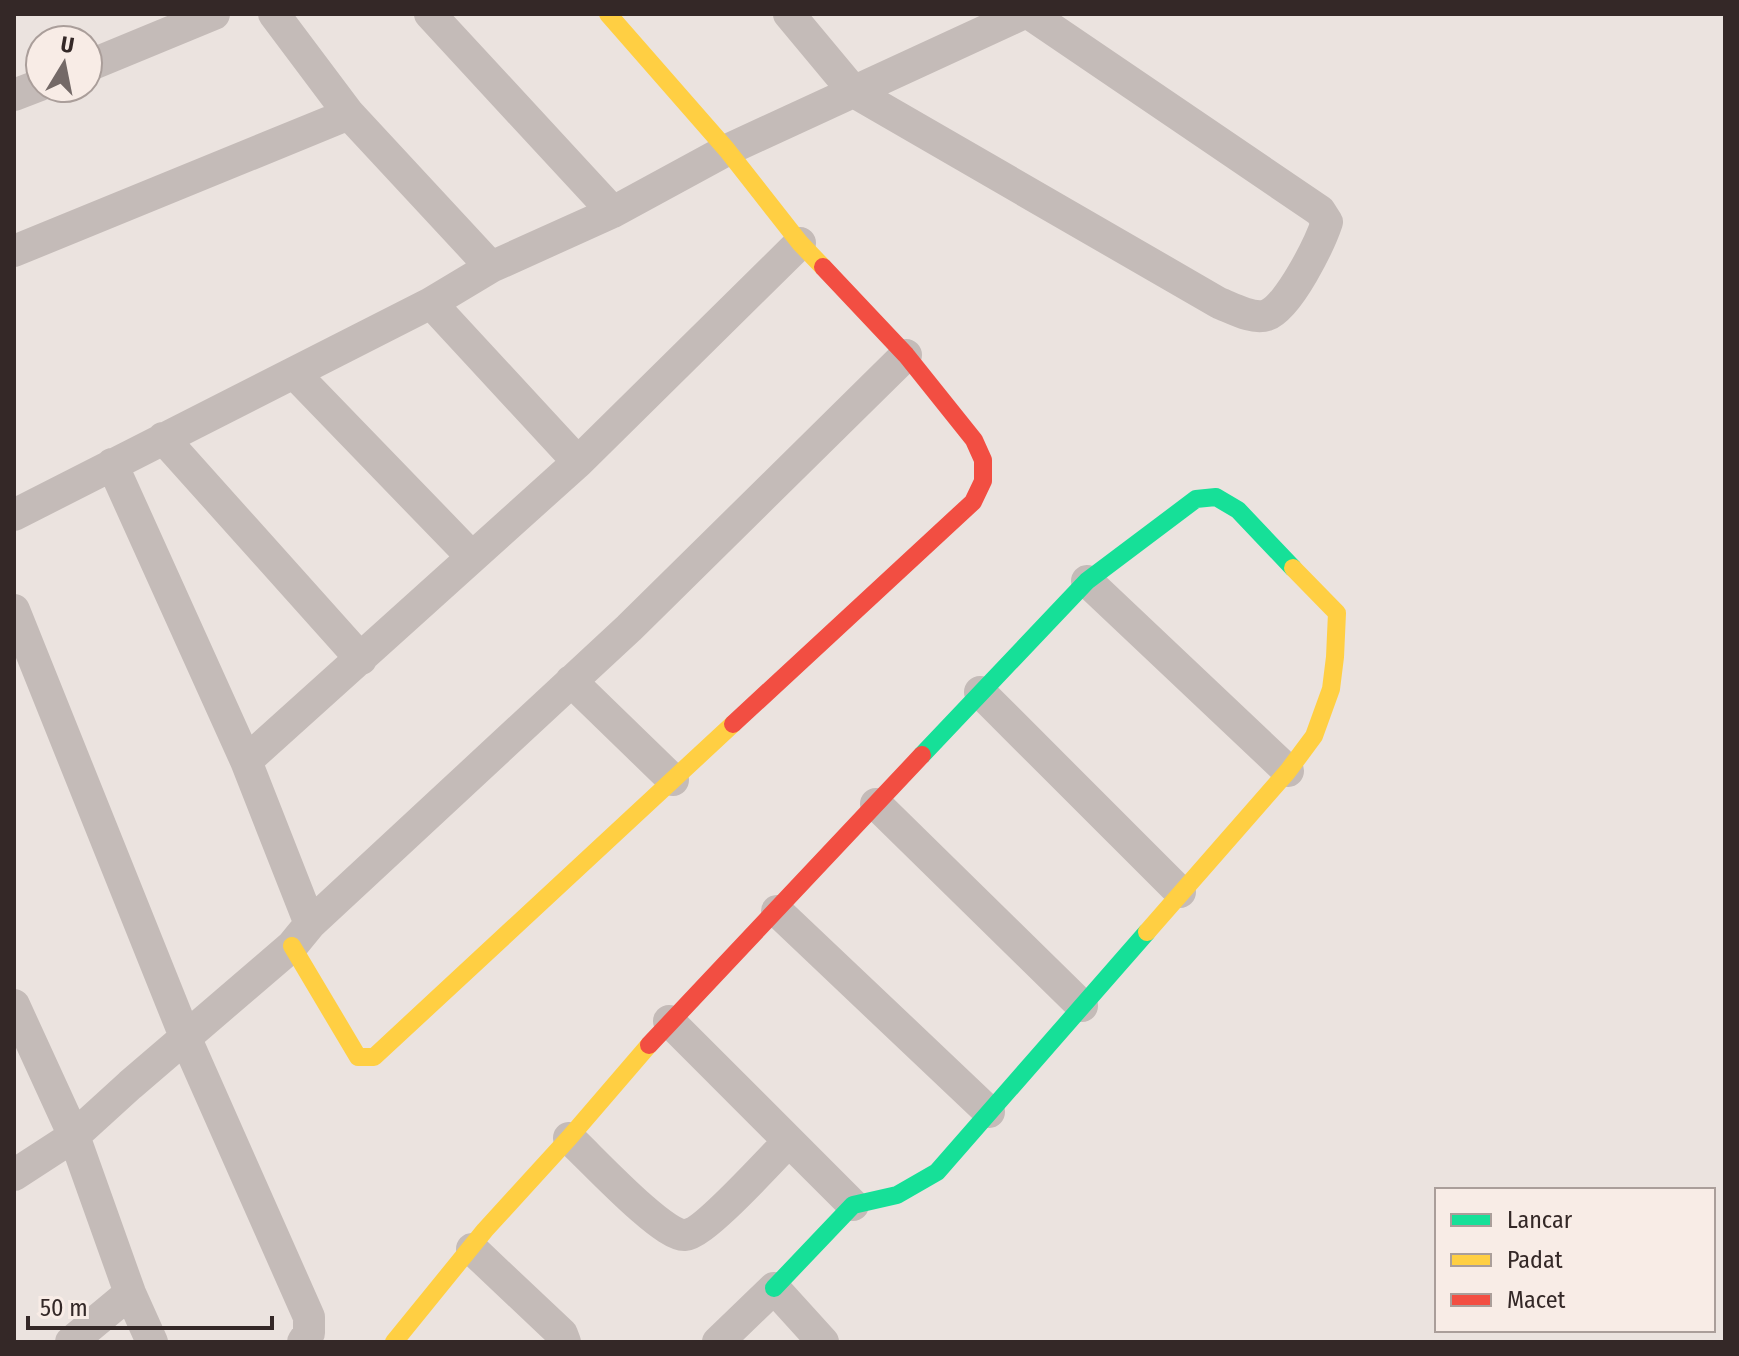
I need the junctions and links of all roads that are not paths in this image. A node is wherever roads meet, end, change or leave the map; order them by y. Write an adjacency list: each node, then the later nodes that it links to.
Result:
1 (214, 14): 9 (street)
2 (274, 14): 11 (street)
3 (430, 14): 13 (street)
4 (608, 14): 12 (street)
5 (789, 14): 10 (street)
6 (1022, 14): 8 (street)
7 (1030, 14): 10 (street)
8 (978, 22): 10 (street)
9 (104, 59)
10 (854, 92): 12 (street)
11 (349, 114): 15 (street); 16 (street)
12 (727, 150): 13 (street); 14 (street)
13 (613, 212): 16 (street)
14 (800, 243): 18 (street); 21 (street)
15 (14, 251)
16 (491, 267): 17 (street)
17 (431, 303): 19 (street); 21 (street)
18 (906, 355): 28 (street); 32 (street)
19 (294, 373): 20 (street); 24 (street)
20 (163, 438): 22 (street); 27 (street)
21 (578, 462): 24 (street)
22 (112, 464): 23 (street); 30 (street)
23 (14, 515)
24 (472, 557): 27 (street)
25 (1087, 581): 29 (street); 31 (street); 31 (street)
26 (14, 610): 40 (street)
27 (361, 659): 30 (street)
28 (571, 681): 32 (street); 36 (street)
29 (980, 692): 33 (street); 34 (street)
30 (246, 761): 36 (street)
31 (1288, 771): 34 (street)
32 (673, 780): 36 (street)
33 (876, 804): 35 (street); 38 (street)
34 (1180, 892): 38 (street)
35 (777, 911): 39 (street); 41 (street)
36 (301, 935): 40 (street)
37 (14, 1005): 42 (street)
38 (1082, 1006): 41 (street)
39 (669, 1021): 43 (street); 44 (street)
40 (186, 1039): 42 (street); 52 (street)
41 (989, 1112): 46 (street)
42 (74, 1136): 45 (street); 49 (street)
43 (569, 1138): 44 (street); 47 (street)
44 (789, 1141): 46 (street)
45 (14, 1175)
46 (853, 1205): 48 (street)
47 (472, 1249): 53 (street); 54 (street)
48 (774, 1288): 55 (street); 56 (street)
49 (130, 1293): 50 (street); 51 (street)
50 (71, 1342)
51 (152, 1342)
52 (303, 1342)
53 (394, 1342)
54 (565, 1342)
55 (718, 1342)
56 (823, 1342)

